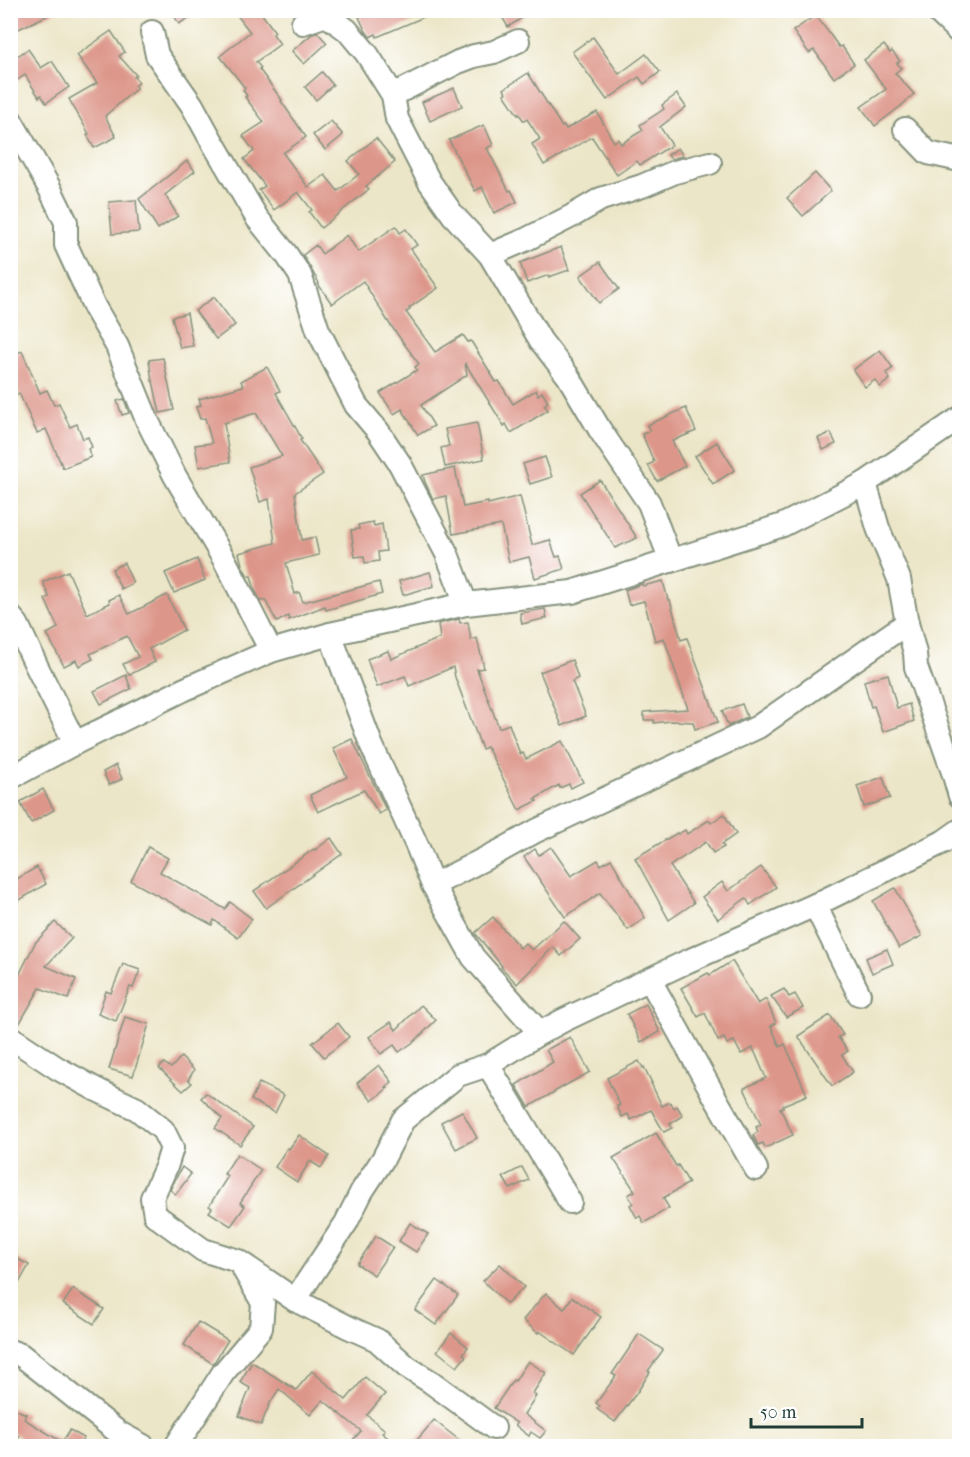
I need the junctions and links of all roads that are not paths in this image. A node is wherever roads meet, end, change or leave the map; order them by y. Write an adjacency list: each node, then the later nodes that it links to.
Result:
1 (936, 10): 4 (street)
2 (303, 23): 6 (street)
3 (152, 32): 15 (street)
4 (960, 33)
5 (518, 41): 6 (street)
6 (393, 95): 11 (street)
7 (10, 119): 19 (street)
8 (905, 129): 9 (street)
9 (960, 160)
10 (710, 163): 11 (street)
11 (490, 255): 14 (street)
12 (960, 418): 13 (street)
13 (865, 483): 14 (street); 17 (street)
14 (671, 561): 15 (street)
15 (466, 603): 18 (street)
16 (10, 616): 20 (street)
17 (907, 623): 22 (street); 24 (street)
18 (330, 634): 19 (street); 24 (street)
19 (271, 651): 20 (street)
20 (75, 743): 21 (street)
21 (10, 778)
22 (960, 796)
23 (960, 830): 25 (street)
24 (433, 885): 28 (street)
25 (816, 905): 26 (street); 27 (street)
26 (650, 980): 28 (street); 31 (street)
27 (858, 994)
28 (540, 1033): 30 (street)
29 (10, 1037): 33 (street)
30 (488, 1065): 32 (street); 34 (street)
31 (756, 1169)
32 (570, 1202)
33 (238, 1262): 34 (street); 38 (street)
34 (295, 1300): 36 (street)
35 (10, 1351): 37 (street)
36 (494, 1428)
37 (143, 1446)
38 (176, 1446)

